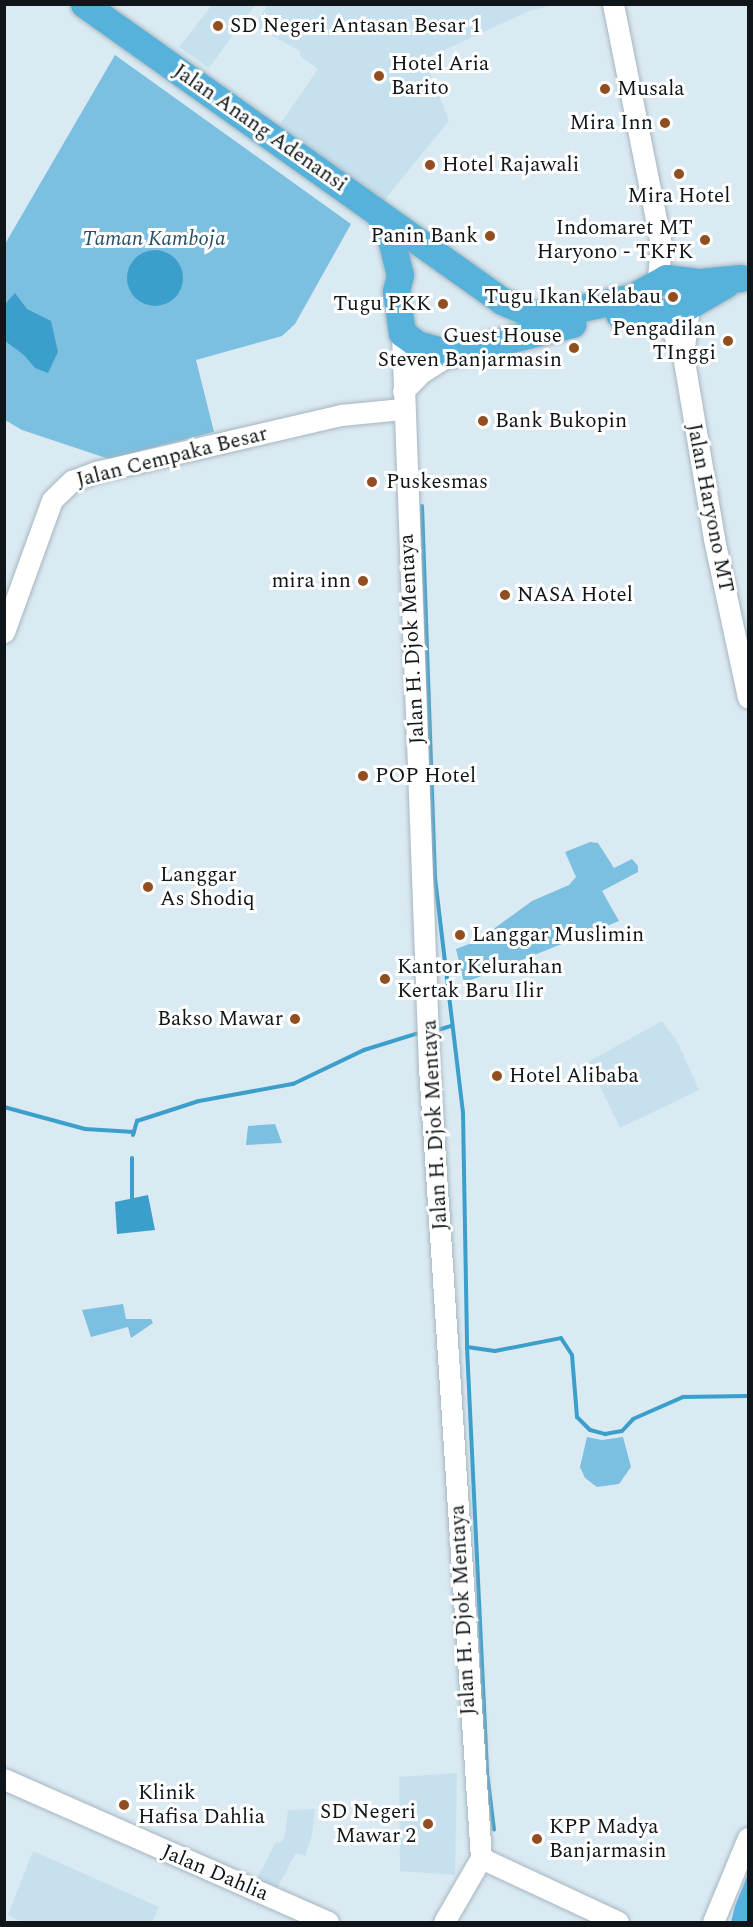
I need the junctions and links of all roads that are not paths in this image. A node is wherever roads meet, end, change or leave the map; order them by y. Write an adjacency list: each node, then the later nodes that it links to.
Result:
1 (84, 4): 3 (highway, Jalan Anang Adenansi)
2 (613, 4): 7 (main road, Jalan Haryono MT)
3 (376, 210): 4 (highway, Jalan Anang Adenansi); 5 (highway)
4 (435, 252): 5 (highway); 8 (highway)
5 (400, 275): 9 (highway)
6 (745, 277): 7 (highway)
7 (679, 293): 8 (highway); 10 (highway); 14 (main road, Jalan Haryono MT)
8 (502, 301): 10 (highway)
9 (402, 333): 11 (highway); 12 (main road, Jalan H. Djok Mentaya)
10 (482, 349): 11 (highway)
11 (451, 354): 12 (main road)
12 (403, 400): 13 (main road, Jalan Cempaka Besar); 17 (main road, Jalan H. Djok Mentaya)
13 (4, 632)
14 (748, 697)
15 (4, 1779): 18 (main road, Jalan Dahlia)
16 (748, 1838): 21 (main road)
17 (481, 1858): 19 (main road); 20 (main road)
18 (328, 1923)
19 (444, 1923)
20 (618, 1923)
21 (713, 1923)

